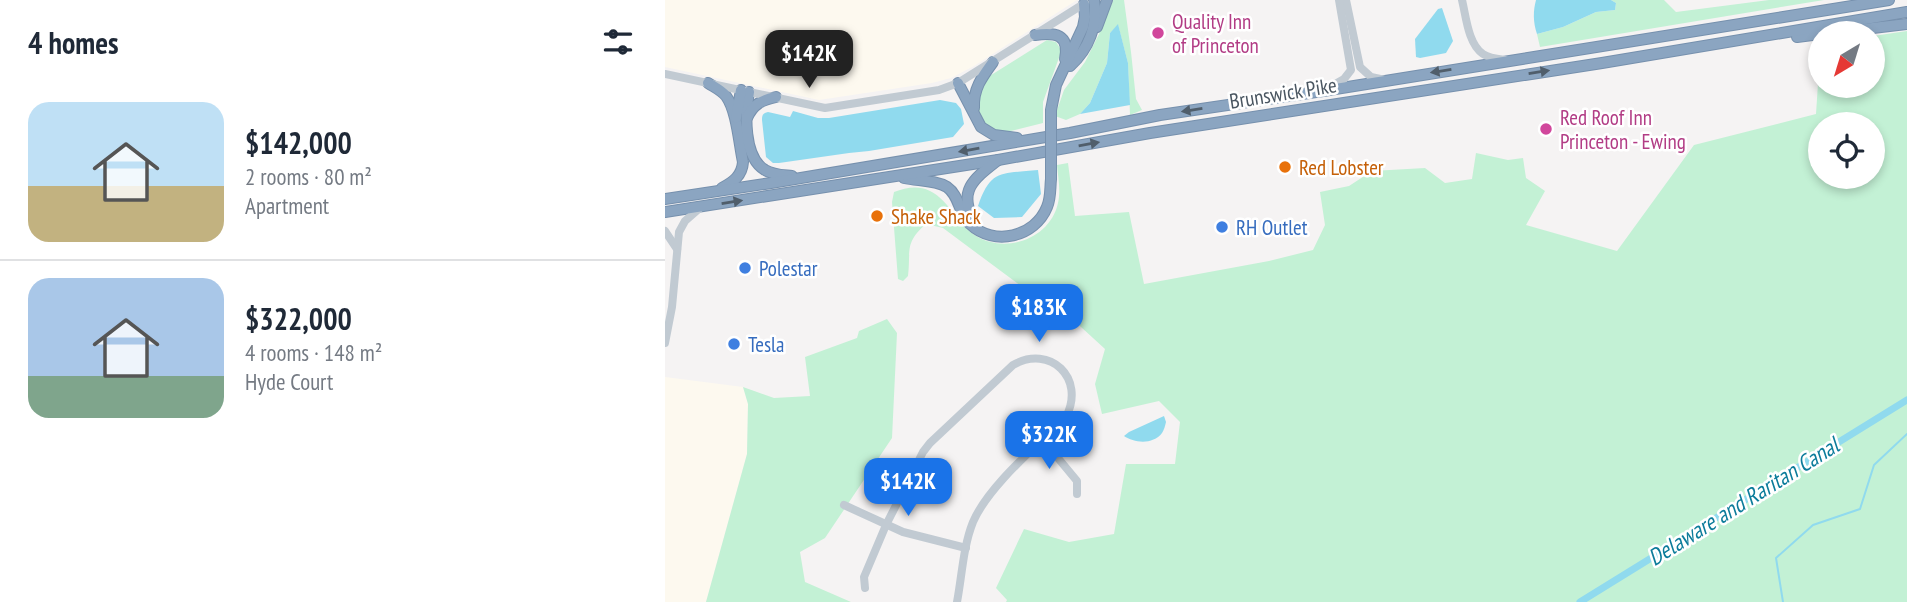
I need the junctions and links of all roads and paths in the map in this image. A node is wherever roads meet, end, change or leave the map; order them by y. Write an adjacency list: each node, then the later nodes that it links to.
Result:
1 (1107, 0): 14 (highway)
2 (1339, 0): 24 (street)
3 (1346, 0): 20 (street)
4 (1462, 0): 16 (street)
5 (1845, 0): 13 (highway)
6 (1889, 0): 13 (highway, Brunswick Pike)
7 (1090, 1): 12 (street); 14 (highway); 18 (highway)
8 (1907, 12): 15 (highway, Brunswick Pike)
9 (1907, 24): 10 (highway)
10 (1885, 27)
11 (1808, 35): 15 (highway)
12 (1035, 36): 17 (street); 18 (highway)
13 (1663, 36): 16 (highway, Brunswick Pike)
14 (1089, 42): 18 (highway)
15 (1686, 48): 29 (highway, Brunswick Pike, one-way to 15)
16 (1508, 60): 20 (highway, Brunswick Pike, one-way to 20)
17 (993, 62): 22 (street); 26 (highway)
18 (1062, 72): 37 (highway, bridge)
19 (665, 74): 21 (street)
20 (1388, 80): 24 (highway, Brunswick Pike)
21 (708, 83): 23 (street); 27 (highway)
22 (958, 83): 25 (street); 26 (highway)
23 (745, 91): 25 (street); 27 (highway)
24 (1323, 91): 28 (highway, Brunswick Pike, one-way to 28)
25 (776, 97): 27 (highway)
26 (974, 111): 28 (highway)
27 (741, 121): 31 (highway); 32 (highway)
28 (1037, 138): 31 (highway, Brunswick Pike, one-way to 31)
29 (998, 160): 30 (highway, Brunswick Pike); 37 (highway)
30 (895, 176): 34 (highway, Brunswick Pike, one-way to 30); 37 (highway)
31 (802, 178): 32 (highway, Brunswick Pike)
32 (710, 192): 33 (highway, Brunswick Pike)
33 (665, 199)
34 (701, 207): 35 (highway, Brunswick Pike); 38 (street)
35 (665, 212)
36 (665, 231): 38 (street)
37 (989, 235)
38 (677, 249): 39 (street)
39 (665, 343)
40 (1043, 440): 41 (street); 43 (street); 44 (street)
41 (1077, 494)
42 (844, 505): 43 (street)
43 (886, 524): 44 (street); 45 (street)
44 (966, 548): 46 (street)
45 (865, 588)
46 (957, 602)

